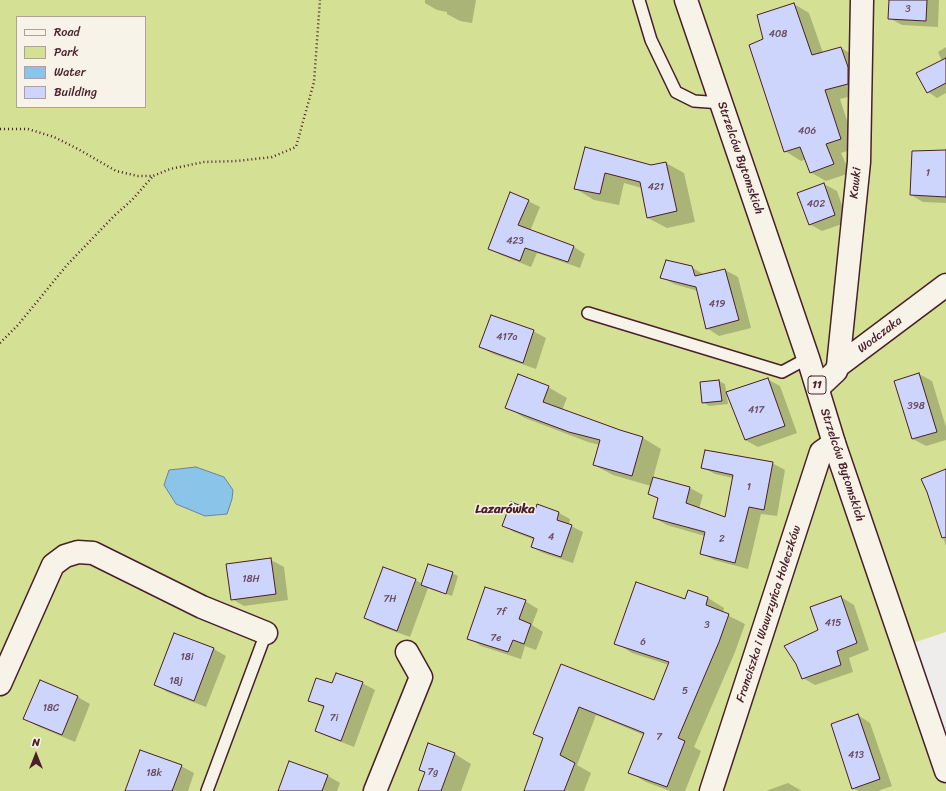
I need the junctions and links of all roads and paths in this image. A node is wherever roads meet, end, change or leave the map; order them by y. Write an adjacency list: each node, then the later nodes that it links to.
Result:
1 (320, 0): 7 (path)
2 (639, 0): 5 (lane)
3 (686, 0): 5 (main road, Strzelców Bytomskich / 11)
4 (862, 0): 12 (main road, Kawki)
5 (722, 103): 11 (main road, Strzelców Bytomskich / 11)
6 (0, 129): 7 (path)
7 (153, 176): 10 (path)
8 (946, 285): 12 (main road, Wodczaka)
9 (588, 313): 11 (lane)
10 (0, 343)
11 (808, 358): 13 (main road, Strzelców Bytomskich / 11)
12 (838, 366): 13 (main road, Wodczaka)
13 (818, 388): 14 (main road, Strzelców Bytomskich / 11)
14 (834, 443): 18 (main road, Strzelców Bytomskich / 11); 21 (main road, Franciszka i Wawrzyńca Holeczków)
15 (266, 633): 17 (main road); 19 (lane)
16 (406, 652): 20 (main road)
17 (0, 684)
18 (946, 771)
19 (207, 791)
20 (375, 791)
21 (711, 791)

